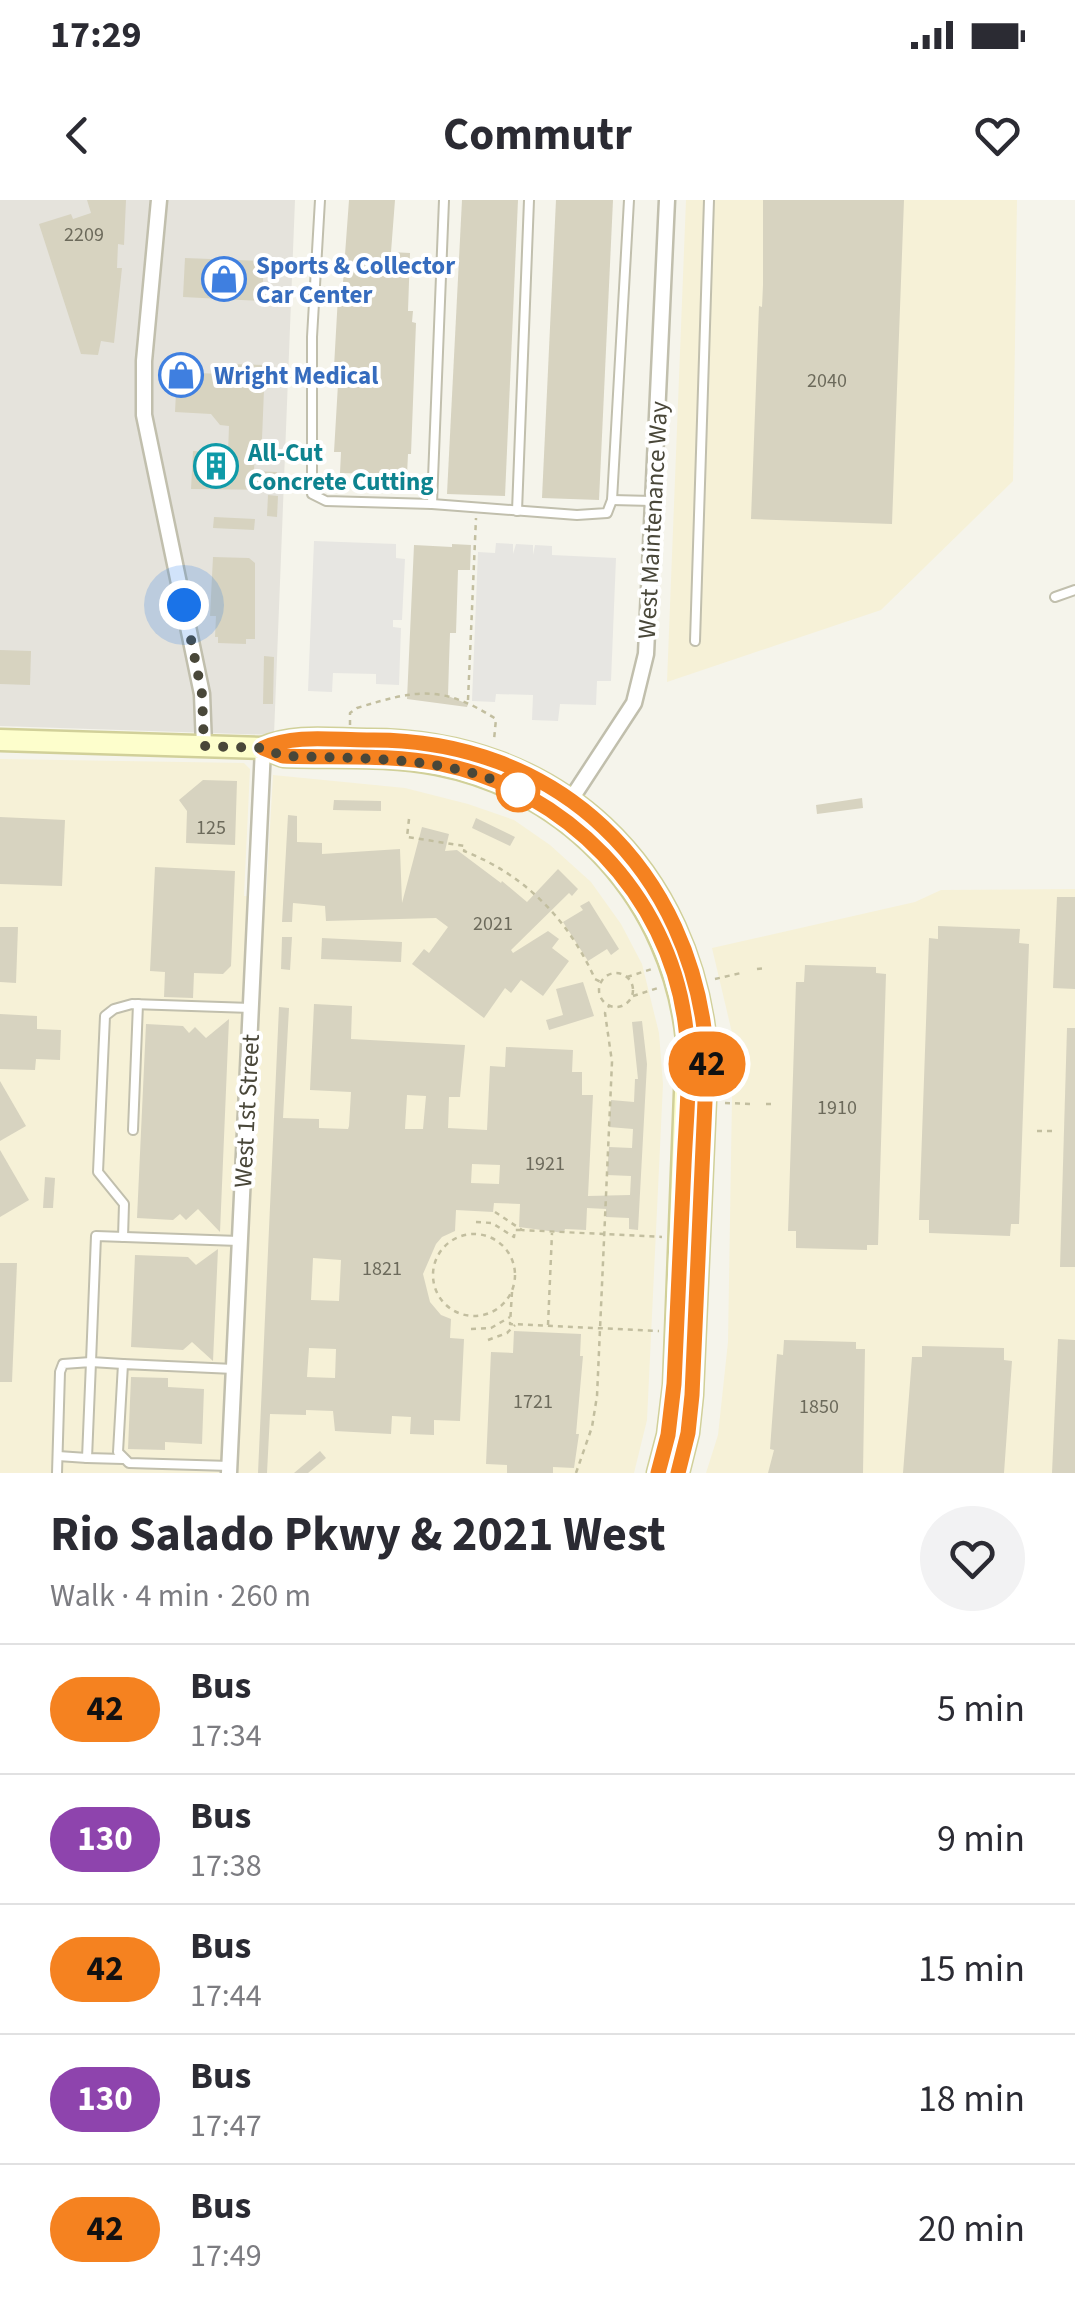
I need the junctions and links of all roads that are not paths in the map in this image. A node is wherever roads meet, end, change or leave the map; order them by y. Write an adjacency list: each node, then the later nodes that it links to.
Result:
1 (159, 200): 16 (street)
2 (320, 200): 10 (lane)
3 (444, 200): 10 (lane)
4 (529, 200): 11 (lane)
5 (630, 200): 8 (lane)
6 (667, 200): 9 (street, West Maintenance Way)
7 (710, 200): 14 (lane)
8 (612, 500): 9 (lane); 11 (lane)
9 (653, 501): 18 (street, West Maintenance Way)
10 (432, 504): 11 (lane)
11 (517, 511)
12 (1075, 590): 13 (lane)
13 (1055, 597)
14 (695, 640)
15 (0, 740): 16 (main road)
16 (204, 746): 17 (main road)
17 (263, 748): 18 (main road); 20 (street, West 1st Street)
18 (566, 808): 32 (main road); 33 (main road)
19 (138, 1004): 20 (lane); 21 (lane); 22 (lane)
20 (251, 1008): 23 (street, West 1st Street)
21 (133, 1130)
22 (123, 1237): 23 (lane); 24 (lane)
23 (240, 1242): 26 (street, West 1st Street)
24 (91, 1362): 25 (lane); 27 (lane); 28 (lane)
25 (122, 1364): 26 (lane); 29 (lane)
26 (234, 1369): 30 (street, West 1st Street)
27 (58, 1456): 28 (lane); 31 (lane)
28 (87, 1458): 29 (lane)
29 (127, 1465): 30 (lane)
30 (229, 1469)
31 (57, 1473)
32 (658, 1473)
33 (678, 1473)

